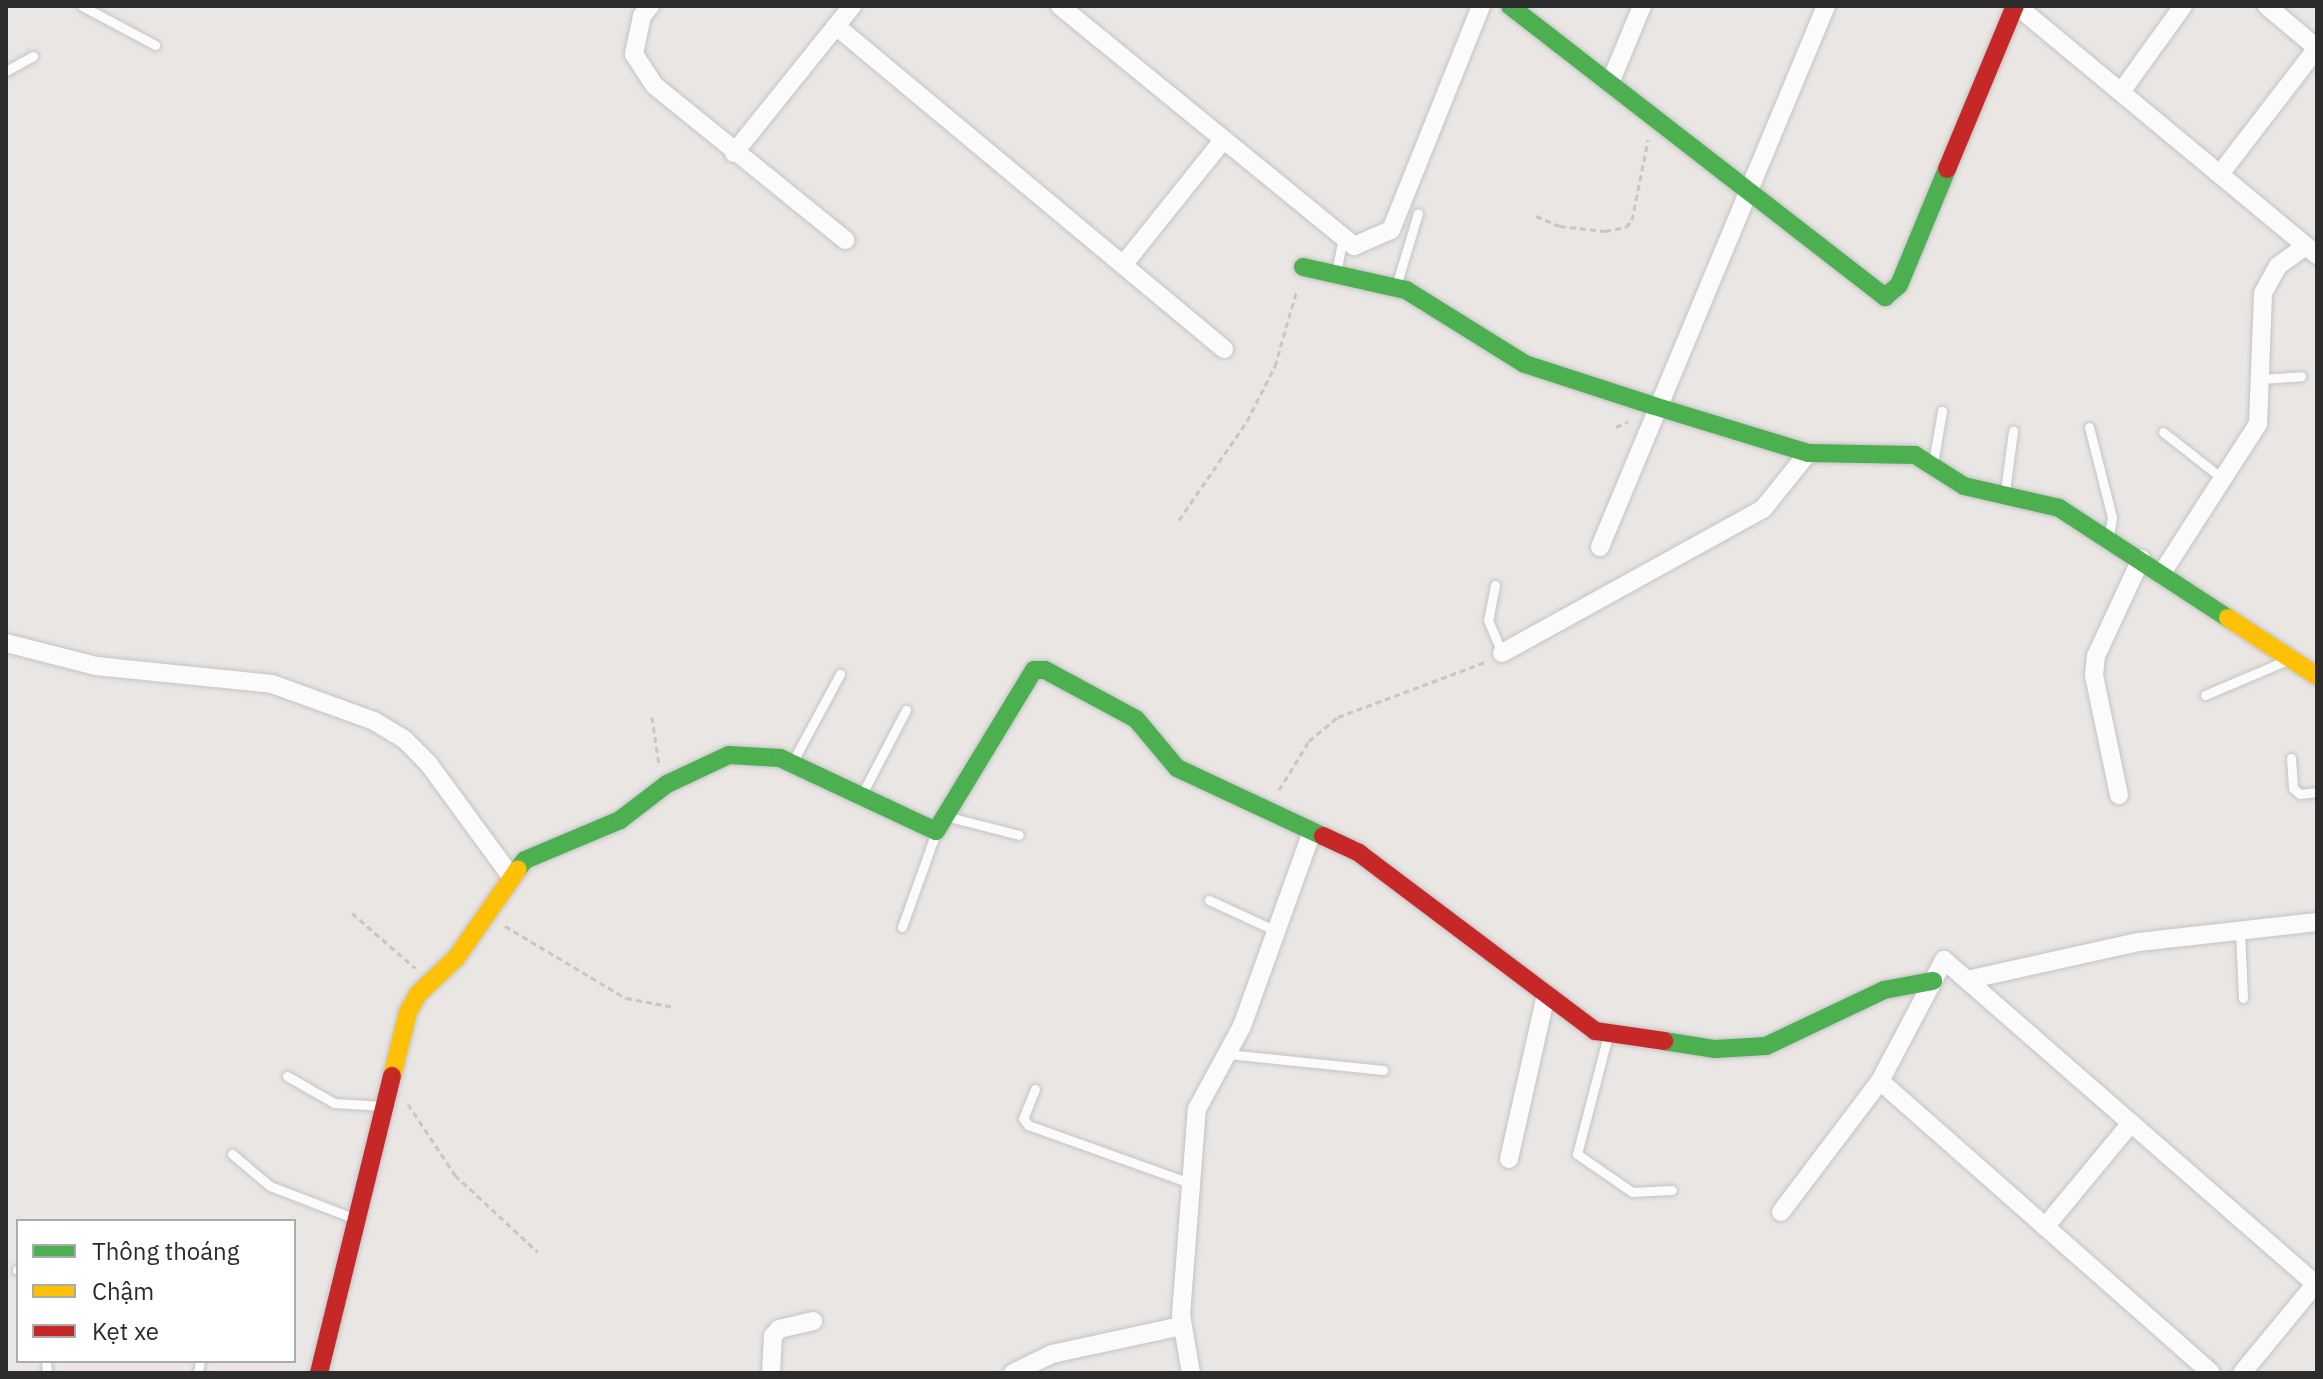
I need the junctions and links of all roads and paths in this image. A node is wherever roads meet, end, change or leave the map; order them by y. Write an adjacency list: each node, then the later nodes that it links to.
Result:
1 (82, 6): 13 (lane)
2 (650, 6): 21 (street)
3 (852, 6): 12 (street)
4 (1060, 6): 20 (street)
5 (1481, 6): 26 (street)
6 (1510, 6): 17 (street)
7 (1642, 6): 17 (street)
8 (1826, 6): 23 (street)
9 (2016, 6): 18 (street); 23 (street)
10 (2183, 6): 18 (street)
11 (2267, 6): 14 (street)
12 (836, 26): 21 (street); 29 (street)
13 (155, 45)
14 (2317, 48): 22 (street)
15 (33, 56): 16 (lane)
16 (6, 71)
17 (1610, 83): 19 (street)
18 (2121, 92): 22 (street)
19 (1653, 117): 23 (street); 25 (path)
20 (1223, 140): 26 (street); 29 (street)
21 (734, 153): 27 (street)
22 (2220, 174): 28 (street)
23 (1750, 192): 36 (street)
24 (1418, 213): 32 (lane)
25 (1536, 216)
26 (1343, 237): 31 (lane)
27 (845, 240)
28 (2312, 250): 35 (street)
29 (1123, 265): 33 (street)
30 (1303, 267): 31 (street); 45 (path)
31 (1335, 276): 32 (street)
32 (1396, 287): 36 (street)
33 (1224, 349)
34 (2301, 376): 35 (lane)
35 (2262, 379): 43 (street)
36 (1659, 408): 41 (street); 47 (street)
37 (1942, 411): 42 (lane)
38 (2089, 427): 46 (lane)
39 (2013, 431): 44 (lane)
40 (2163, 432): 43 (lane)
41 (1808, 453): 42 (street); 52 (street)
42 (1933, 463): 44 (street)
43 (2224, 479): 49 (street)
44 (2004, 495): 46 (street)
45 (1179, 520)
46 (2109, 538): 48 (street)
47 (1600, 547)
48 (2141, 559): 49 (street); 63 (street)
49 (2162, 573): 53 (street)
50 (1495, 585): 52 (lane)
51 (6, 643): 69 (street)
52 (1502, 653): 65 (path)
53 (2291, 658): 55 (street); 56 (lane)
54 (840, 674): 60 (lane)
55 (2317, 676)
56 (2205, 695)
57 (906, 710): 64 (lane)
58 (652, 717): 61 (path)
59 (2291, 758): 62 (lane)
60 (791, 764): 61 (street); 64 (street)
61 (662, 789): 69 (street)
62 (2317, 792)
63 (2119, 795)
64 (860, 797): 66 (street)
65 (1267, 810): 66 (street); 67 (street)
66 (942, 824): 68 (lane); 74 (lane)
67 (1312, 832): 75 (street); 81 (street)
68 (1019, 835)
69 (510, 875): 72 (street)
70 (1209, 900): 75 (lane)
71 (352, 913): 79 (path)
72 (484, 914): 79 (street); 82 (path)
73 (2317, 922): 76 (street)
74 (902, 927)
75 (1276, 931): 84 (street)
76 (2240, 931): 77 (street); 80 (lane)
77 (1967, 980): 78 (street); 91 (street)
78 (1933, 981): 83 (street); 88 (street)
79 (431, 982): 87 (street)
80 (2243, 998)
81 (1545, 999): 83 (street); 93 (street)
82 (674, 1007)
83 (1608, 1035): 95 (lane)
84 (1227, 1054): 85 (lane); 94 (street)
85 (1383, 1070)
86 (287, 1076): 90 (lane)
87 (391, 1077): 90 (street); 99 (path)
88 (1880, 1081): 96 (street); 98 (street)
89 (1035, 1089): 94 (lane)
90 (384, 1106): 97 (street)
91 (2131, 1123): 98 (street); 100 (street)
92 (232, 1154): 97 (lane)
93 (1509, 1159)
94 (1190, 1183): 102 (street)
95 (1672, 1190)
96 (1781, 1212)
97 (357, 1219): 103 (street)
98 (2045, 1227): 107 (street)
99 (538, 1252)
100 (2316, 1283): 108 (street)
101 (813, 1321): 104 (street)
102 (1182, 1326): 105 (street); 106 (street)
103 (319, 1373)
104 (771, 1373)
105 (1013, 1373)
106 (1191, 1373)
107 (2211, 1373)
108 (2242, 1373)

